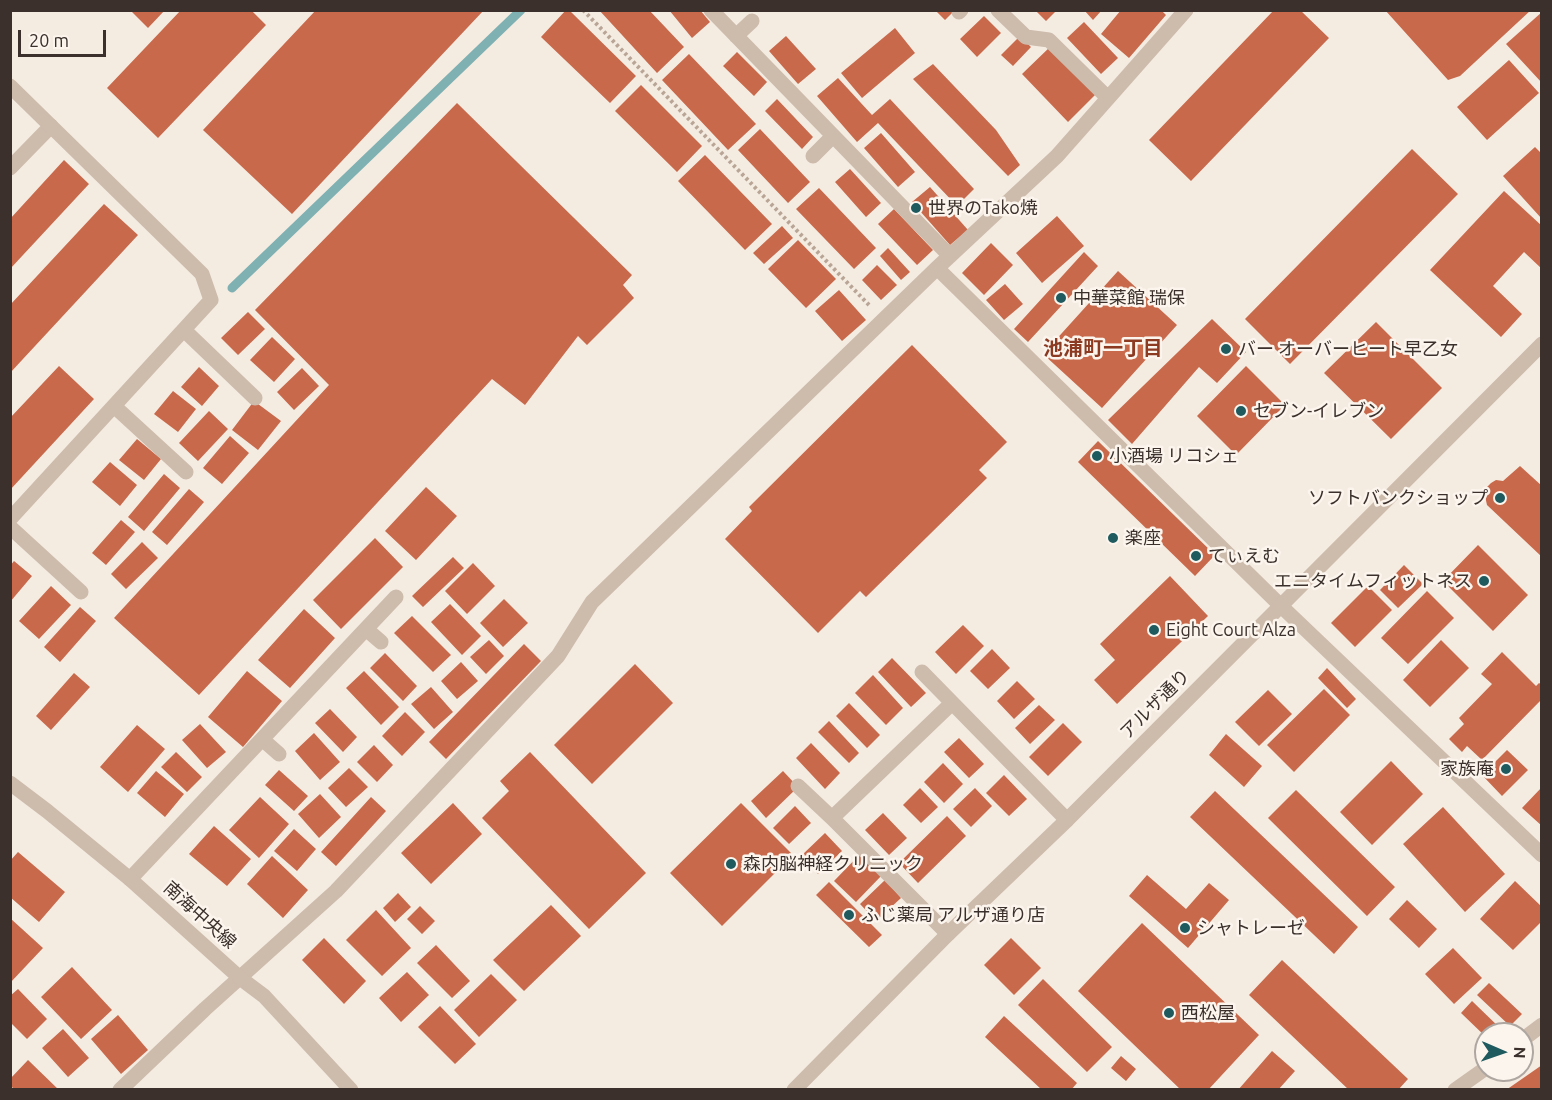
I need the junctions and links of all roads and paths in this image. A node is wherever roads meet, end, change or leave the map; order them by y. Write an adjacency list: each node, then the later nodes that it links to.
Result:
1 (583, 10): 15 (path)
2 (711, 10): 6 (street)
3 (998, 10): 8 (street)
4 (1181, 12): 8 (street)
5 (752, 21): 6 (street)
6 (736, 36): 10 (street)
7 (10, 86): 9 (street)
8 (1108, 98): 13 (street)
9 (51, 126): 12 (street); 16 (street)
10 (833, 136): 11 (street); 13 (street)
11 (813, 156)
12 (10, 168)
13 (950, 256): 14 (street)
14 (937, 268): 15 (street); 25 (street)
15 (884, 320): 39 (street)
16 (184, 330): 18 (street); 19 (street)
17 (1542, 344): 25 (street, アルザ通り)
18 (255, 398)
19 (114, 406): 20 (street); 21 (street)
20 (186, 472)
21 (10, 519)
22 (10, 527): 23 (street)
23 (81, 592)
24 (396, 597): 26 (street)
25 (1281, 606): 35 (street, アルザ通り); 36 (street)
26 (366, 629): 27 (street); 30 (street)
27 (381, 642)
28 (922, 672): 29 (street)
29 (952, 703): 34 (street); 35 (street)
30 (262, 739): 31 (street); 37 (street)
31 (279, 754)
32 (10, 783): 37 (street, 南海中央線)
33 (798, 786): 34 (street)
34 (832, 818): 38 (street)
35 (1067, 820): 38 (street, アルザ通り)
36 (1542, 855)
37 (130, 879): 39 (street, 南海中央線)
38 (948, 934): 43 (street, アルザ通り)
39 (240, 978): 41 (street); 42 (street, 南海中央線)
40 (1474, 1076): 44 (street)
41 (120, 1089)
42 (351, 1089)
43 (794, 1089)
44 (1455, 1089)

